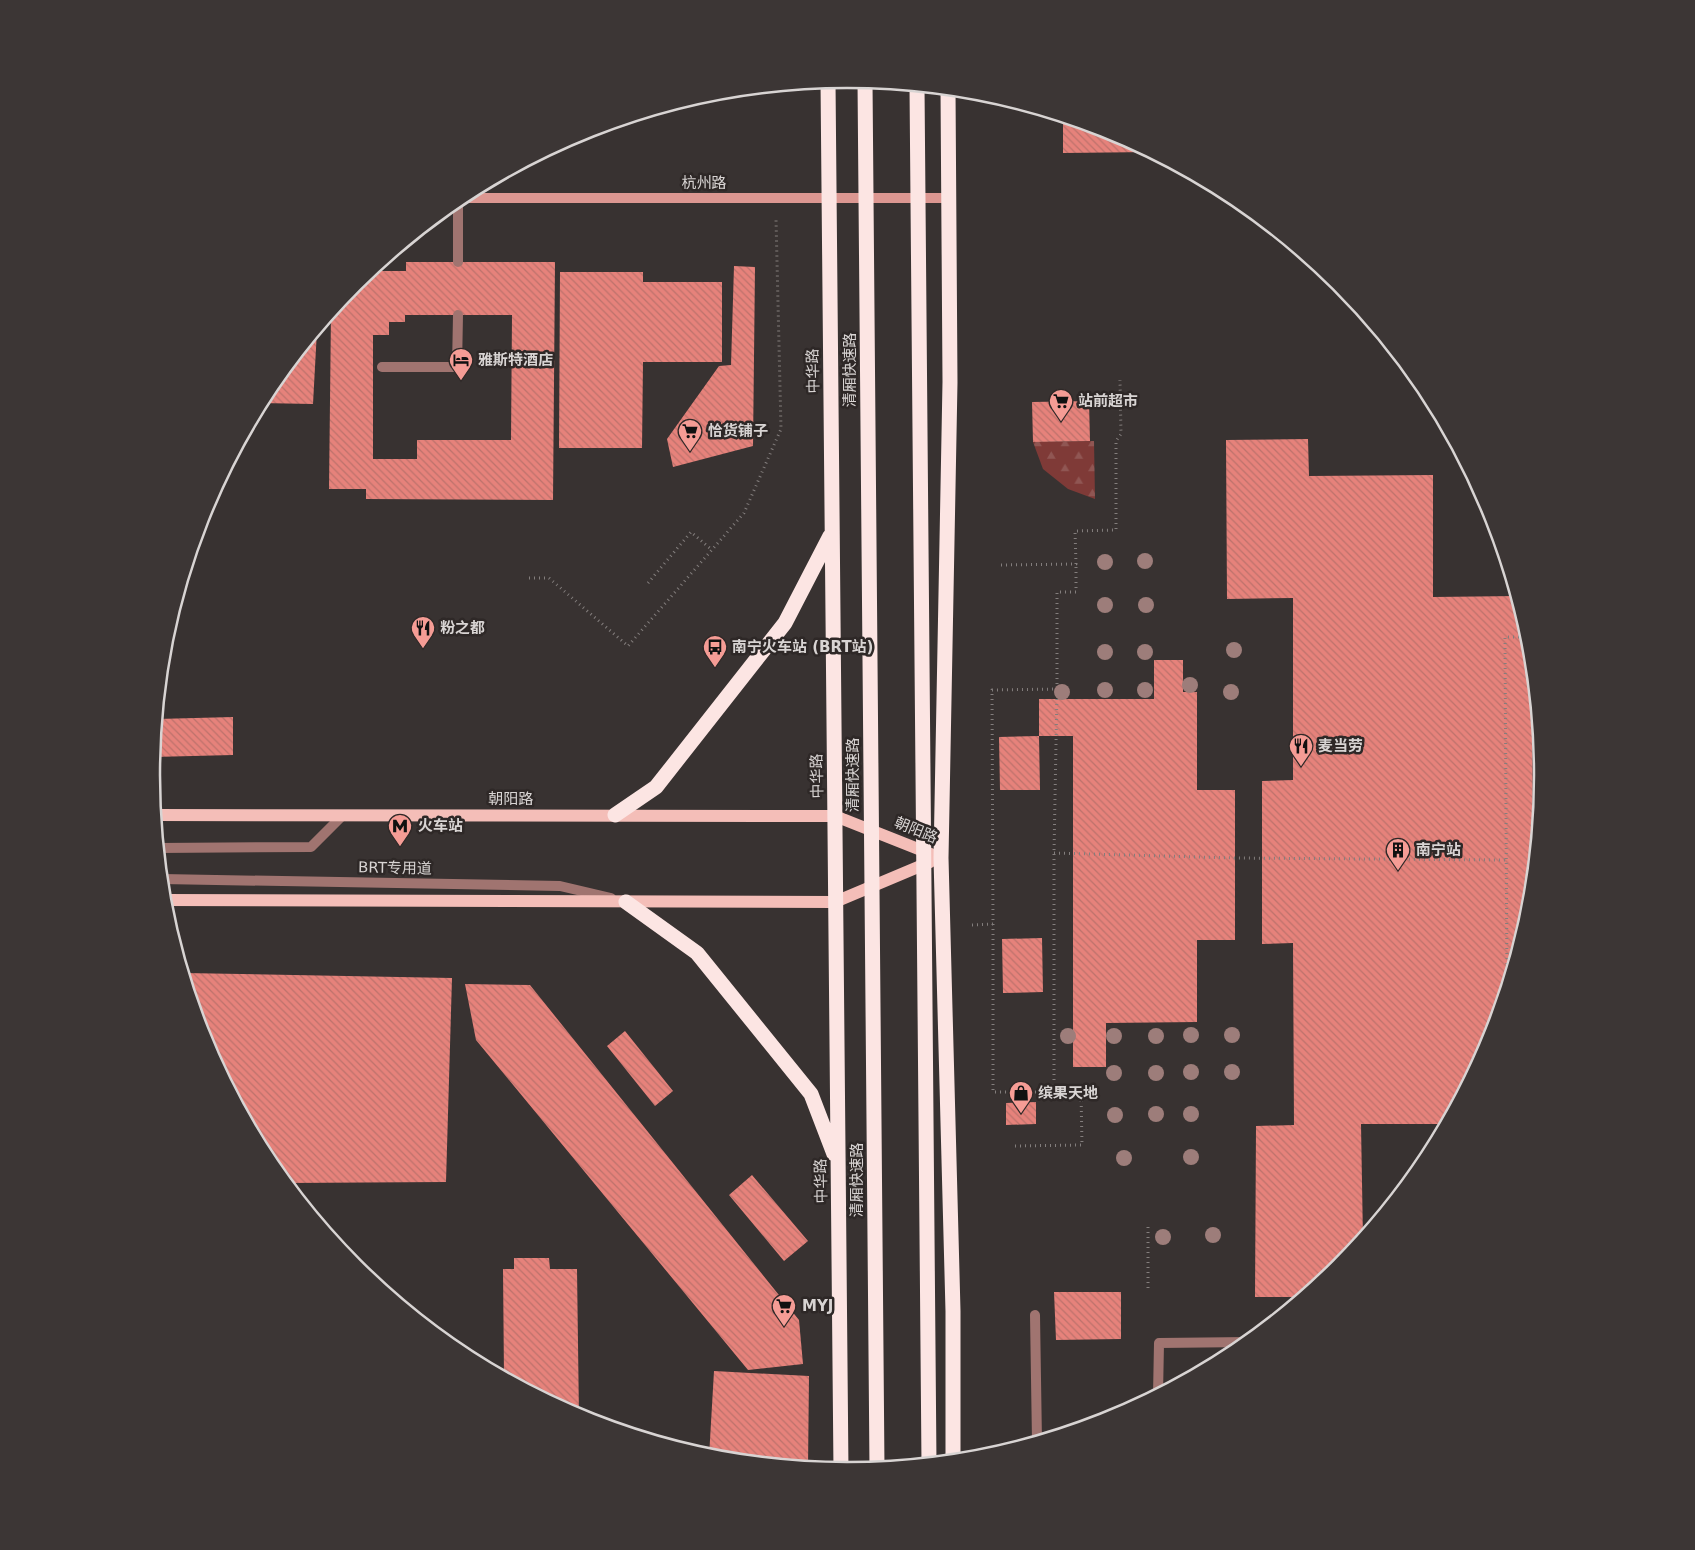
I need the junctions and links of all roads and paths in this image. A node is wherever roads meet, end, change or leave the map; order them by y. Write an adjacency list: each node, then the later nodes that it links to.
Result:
1 (828, 88): 7 (highway, 中华路)
2 (866, 88): 48 (highway, 清厢快速路, bridge)
3 (917, 91): 47 (highway, bridge)
4 (948, 95): 8 (highway)
5 (474, 198): 6 (street, 杭州路)
6 (776, 198): 7 (street, 杭州路); 15 (path)
7 (829, 198): 8 (street, 杭州路); 14 (highway, 中华路)
8 (949, 198): 28 (highway)
9 (459, 208): 10 (lane)
10 (458, 262)
11 (458, 315): 12 (lane)
12 (382, 367)
13 (1120, 380): 16 (path)
14 (832, 532): 23 (highway); 25 (highway, 中华路)
15 (712, 550): 18 (path); 19 (path)
16 (1076, 564): 17 (path); 21 (path)
17 (1001, 565)
18 (529, 578)
19 (648, 583)
20 (1521, 637): 29 (path)
21 (1057, 689): 27 (path); 34 (path)
22 (161, 814): 24 (main road, 朝阳路)
23 (615, 815): 24 (main road, 朝阳路); 25 (main road, 朝阳路)
24 (342, 816): 26 (lane)
25 (835, 816): 28 (main road, 朝阳路); 33 (highway, 中华路)
26 (164, 848)
27 (1054, 853): 29 (path); 37 (path)
28 (941, 858): 33 (main road, 朝阳路); 46 (highway)
29 (1506, 860): 36 (path)
30 (168, 879): 32 (lane, BRT专用道)
31 (172, 900): 32 (main road, 朝阳路)
32 (626, 902): 33 (main road, 朝阳路); 39 (highway)
33 (835, 902): 39 (highway, 中华路)
34 (993, 924): 35 (path); 37 (path)
35 (972, 925)
36 (1507, 970)
37 (1054, 1092): 38 (path)
38 (1013, 1146)
39 (838, 1164): 49 (highway, 中华路)
40 (1148, 1227): 41 (path)
41 (1148, 1292)
42 (1034, 1315): 45 (lane)
43 (1236, 1342): 44 (lane)
44 (1158, 1389)
45 (1037, 1435)
46 (953, 1454)
47 (929, 1458)
48 (876, 1461)
49 (841, 1462)

